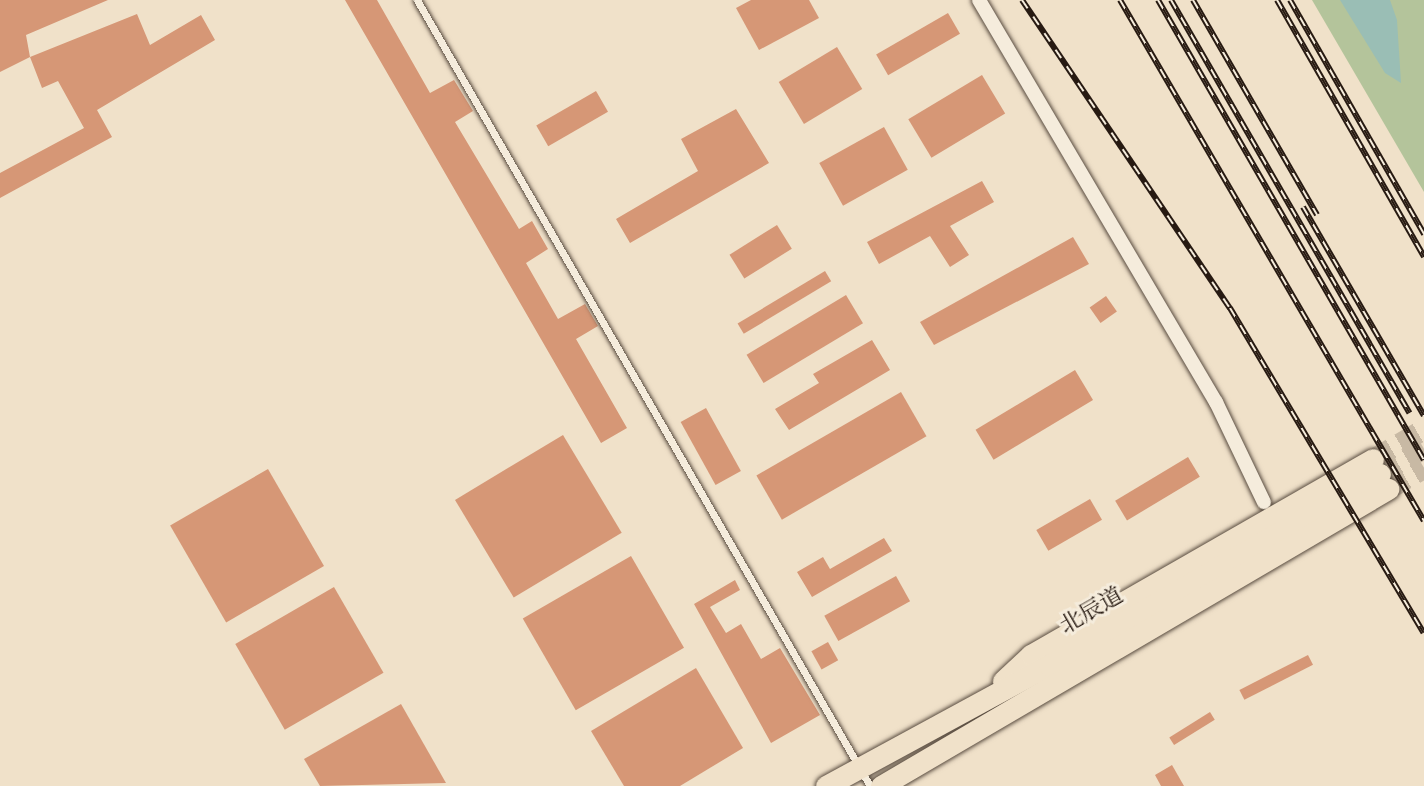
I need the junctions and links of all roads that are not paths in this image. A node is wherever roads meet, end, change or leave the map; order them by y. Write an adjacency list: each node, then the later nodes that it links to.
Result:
1 (417, 0): 5 (lane)
2 (979, 0): 3 (street)
3 (1264, 502)
4 (986, 710): 4 (main road, 北辰道); 5 (main road, 北辰道); 7 (main road, 北辰道)
5 (865, 777): 6 (main road, 北辰道)
6 (826, 786)
7 (880, 786)

